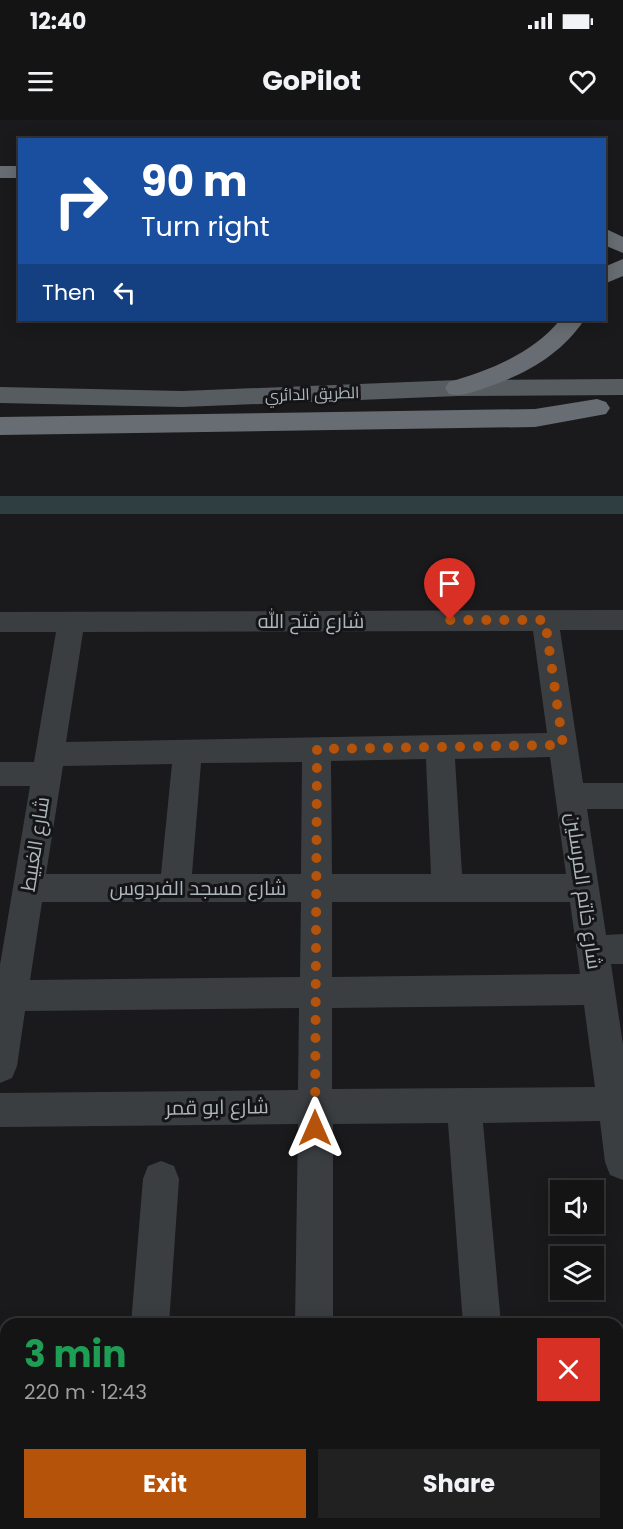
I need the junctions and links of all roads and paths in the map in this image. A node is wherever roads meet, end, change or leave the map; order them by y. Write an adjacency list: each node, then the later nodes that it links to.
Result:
1 (18, 155): 2 (highway)
2 (0, 156)
3 (0, 172): 4 (highway)
4 (18, 172)
5 (606, 236): 6 (highway)
6 (623, 246)
7 (623, 266): 8 (highway)
8 (606, 276)
9 (571, 321): 11 (highway)
10 (623, 387): 11 (main road, الطريق الدائري)
11 (458, 388): 12 (main road, الطريق الدائري)
12 (0, 395)
13 (597, 408): 14 (main road, الطريق الدائري); 15 (main road, الطريق الدائري); 16 (highway)
14 (623, 408)
15 (0, 412)
16 (0, 426)
17 (545, 620): 18 (street, شارع فتح الله); 20 (street, شارع فتح الله); 21 (street, شارع خاتم المرسلين)
18 (623, 620)
19 (0, 622): 20 (street, شارع فتح الله)
20 (71, 622): 25 (street, شارع الغبيط)
21 (563, 745): 22 (street); 27 (street, شارع خاتم المرسلين)
22 (440, 747): 23 (street); 32 (street)
23 (317, 749): 24 (street); 31 (street)
24 (188, 751): 25 (street); 30 (street)
25 (48, 764): 26 (street); 29 (street, شارع الغبيط)
26 (0, 774)
27 (570, 796): 28 (street); 33 (street, شارع خاتم المرسلين)
28 (623, 796)
29 (28, 888): 30 (street, شارع مسجد الفردوس); 34 (street, شارع الغبيط)
30 (175, 888): 31 (street, شارع مسجد الفردوس)
31 (316, 888): 32 (street, شارع مسجد الفردوس); 37 (street)
32 (447, 888): 33 (street, شارع مسجد الفردوس)
33 (584, 888): 35 (street, شارع خاتم المرسلين)
34 (11, 922): 38 (street, شارع الغبيط)
35 (608, 950): 36 (street, شارع خاتم المرسلين)
36 (598, 988): 37 (street); 40 (street, شارع خاتم المرسلين)
37 (316, 992): 38 (street); 42 (street)
38 (11, 996): 39 (street, شارع الغبيط)
39 (0, 1066)
40 (614, 1104): 41 (street, شارع ابو قمر); 44 (street, شارع خاتم المرسلين)
41 (464, 1105): 42 (street, شارع ابو قمر); 48 (street)
42 (315, 1106): 43 (street, شارع ابو قمر); 47 (street)
43 (0, 1110)
44 (623, 1162)
45 (161, 1179): 46 (street)
46 (150, 1318)
47 (314, 1318)
48 (482, 1318)

